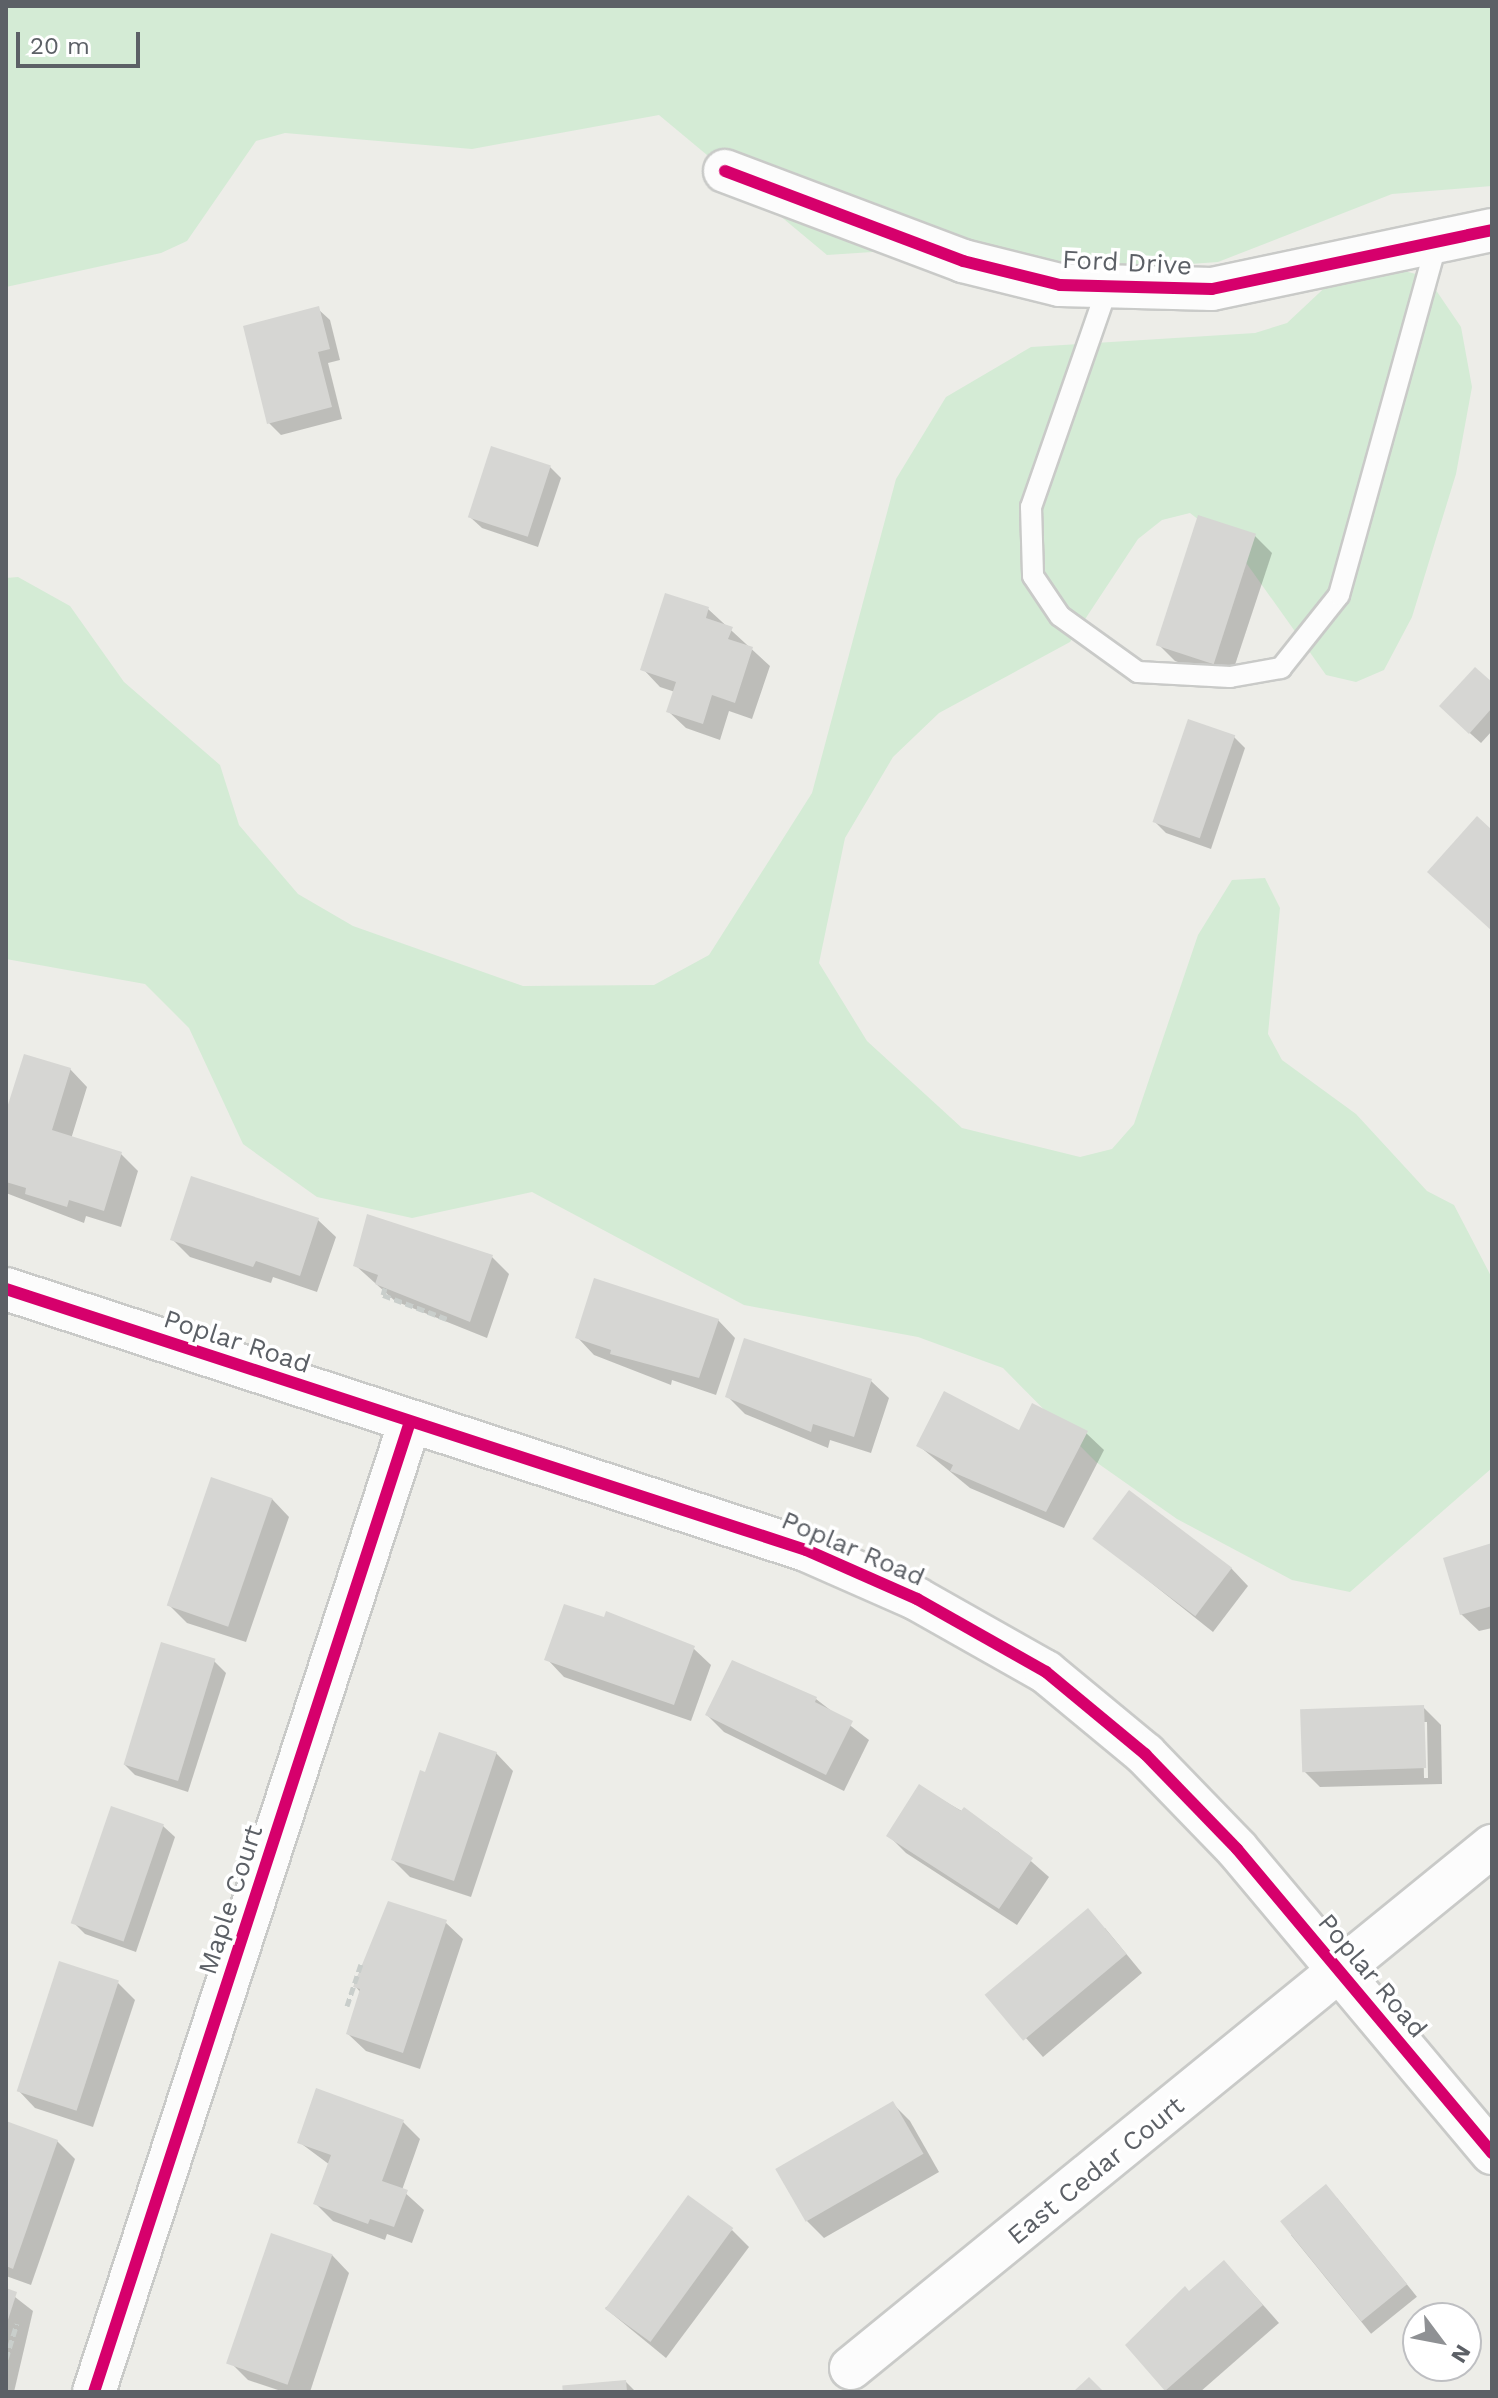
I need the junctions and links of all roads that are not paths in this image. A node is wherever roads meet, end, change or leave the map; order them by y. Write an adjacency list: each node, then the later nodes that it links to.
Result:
1 (725, 171): 4 (street, Ford Drive)
2 (1492, 230): 3 (street, Ford Drive)
3 (1437, 241): 4 (street, Ford Drive); 4 (lane)
4 (1108, 286)
5 (6, 1289): 6 (street, Poplar Road)
6 (410, 1422): 8 (street, Poplar Road); 11 (street, Maple Court)
7 (1492, 1846): 8 (street, East Cedar Court)
8 (1341, 1973): 9 (street, Poplar Road); 10 (street, East Cedar Court)
9 (1492, 2153)
10 (851, 2368)
11 (94, 2392)

